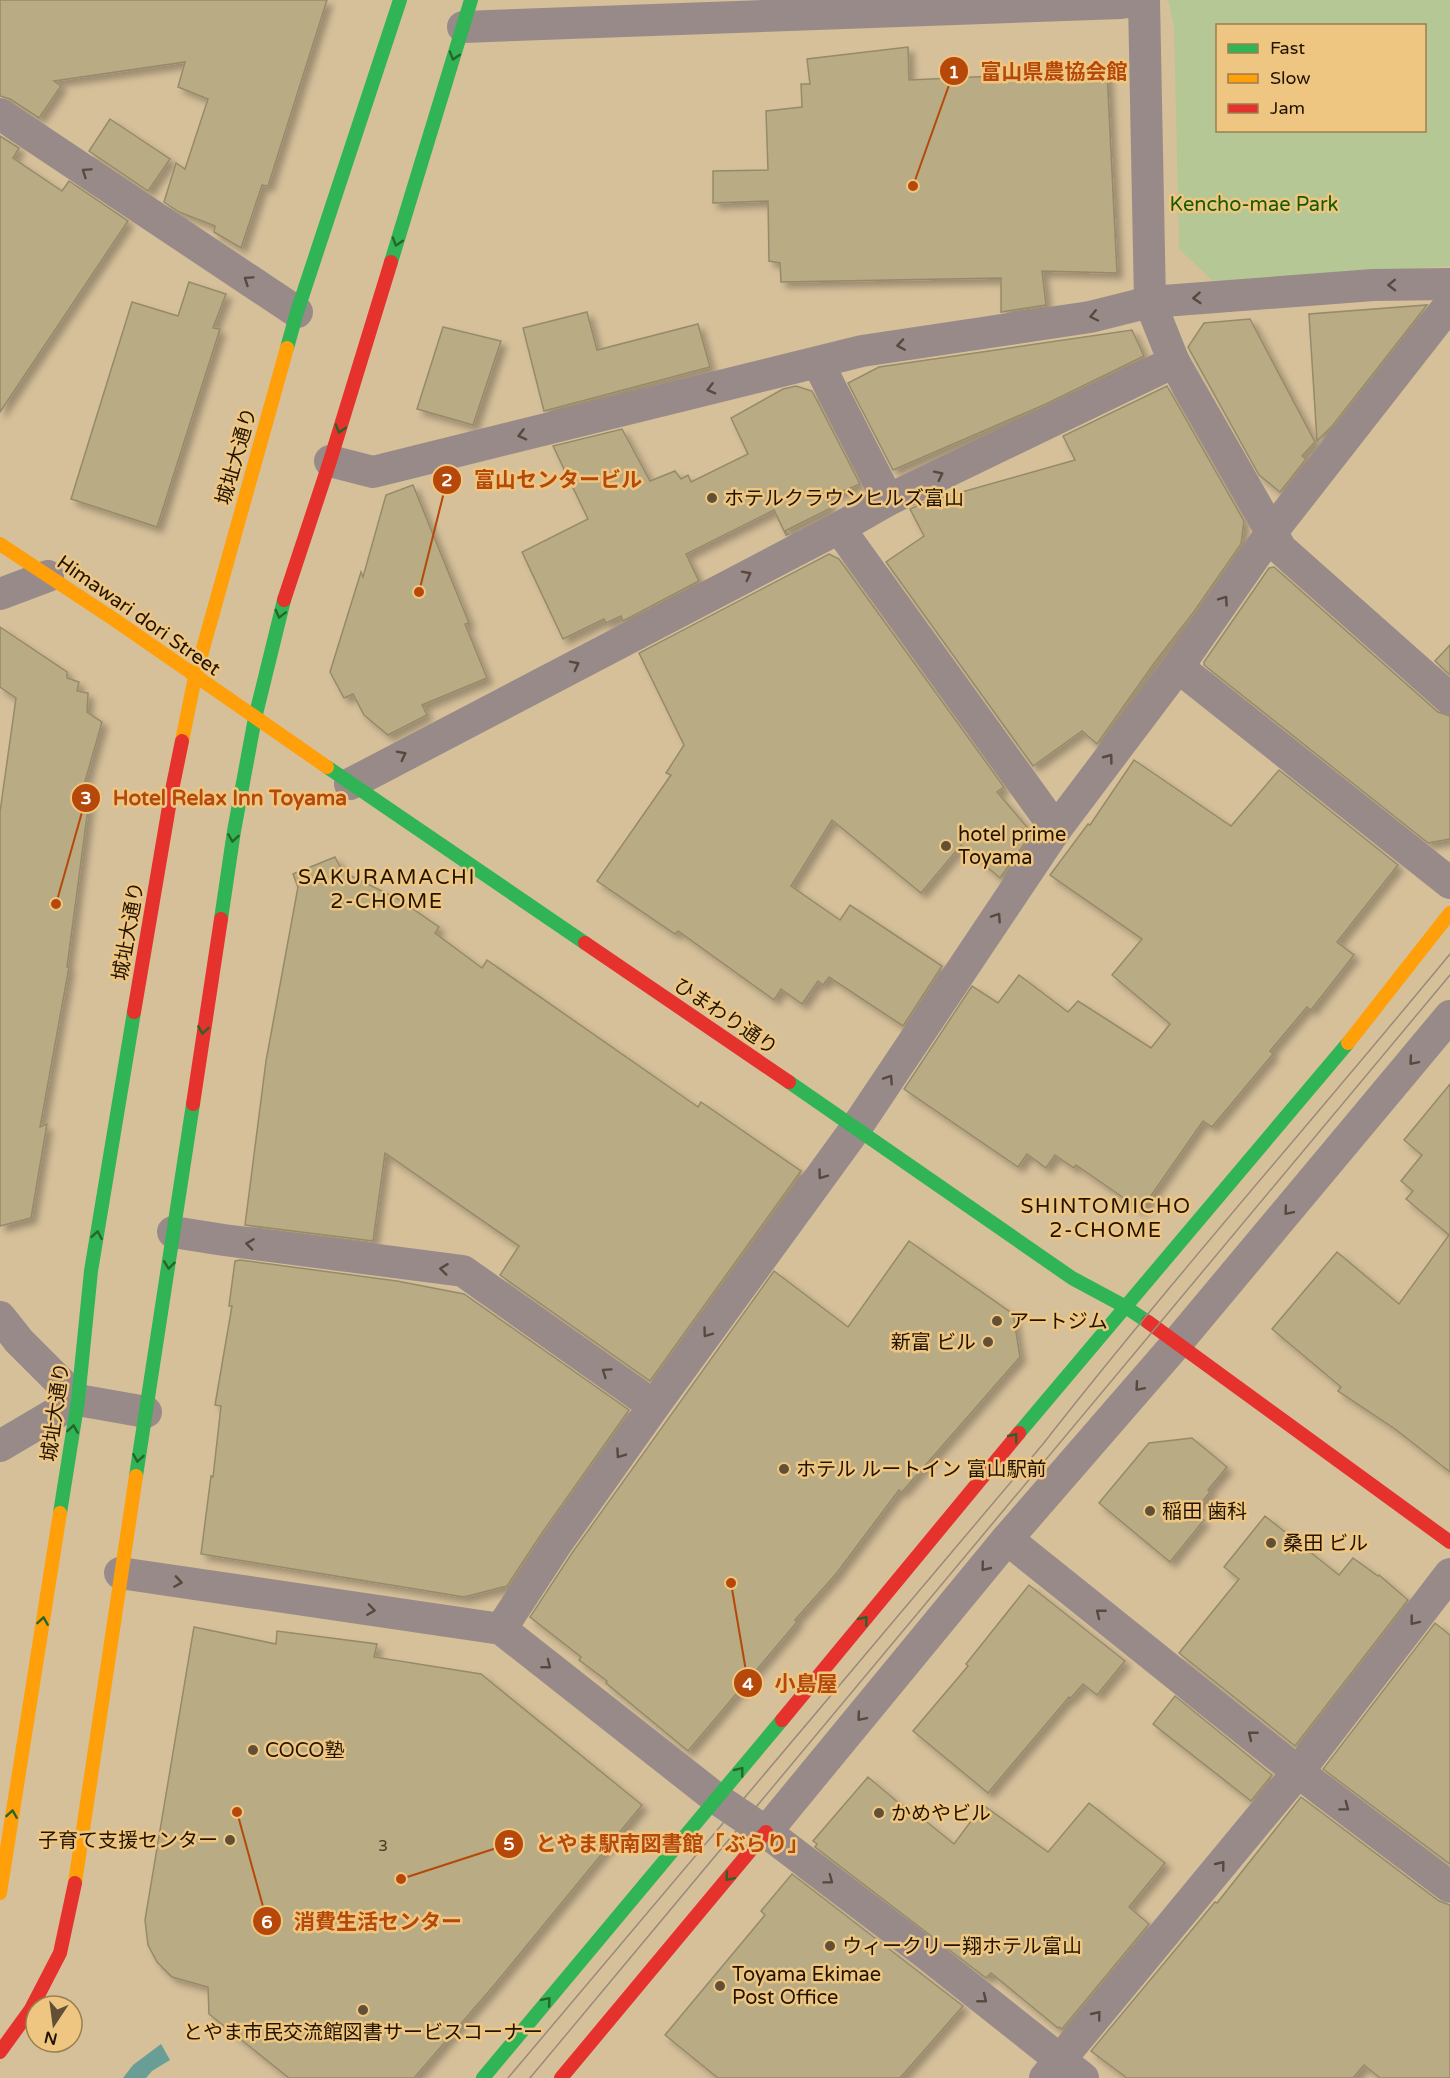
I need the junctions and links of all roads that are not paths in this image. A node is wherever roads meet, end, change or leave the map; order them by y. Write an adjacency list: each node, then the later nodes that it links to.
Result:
1 (400, 0): 8 (street, 城址大通り)
2 (1143, 0): 3 (street); 6 (street)
3 (467, 14): 11 (street, one-way to 11)
4 (0, 114): 8 (street, one-way to 4)
5 (1450, 284): 6 (street, one-way to 6)
6 (1150, 302): 9 (street); 10 (street, one-way to 10)
7 (1450, 304): 14 (street)
8 (297, 312): 19 (street, 城址大通り)
9 (1174, 362): 12 (street, one-way to 9); 14 (street)
10 (818, 363): 11 (street, one-way to 11); 12 (street)
11 (330, 461): 21 (street, one-way to 21)
12 (888, 500): 13 (street)
13 (839, 528): 22 (street, one-way to 13); 23 (street)
14 (1271, 533): 18 (street, one-way to 14); 20 (street)
15 (0, 544): 16 (street, Himawari dori Street)
16 (48, 576): 17 (street); 19 (street, Himawari dori Street)
17 (0, 594)
18 (1178, 667): 23 (street, one-way to 18); 24 (street)
19 (195, 677): 21 (street, Himawari dori Street); 32 (street, 城址大通り, one-way to 19)
20 (1450, 699)
21 (255, 718): 22 (street, ひまわり通り); 28 (street, one-way to 28)
22 (350, 783): 27 (street, ひまわり通り)
23 (1056, 829): 27 (street, one-way to 23)
24 (1450, 883)
25 (1450, 913): 29 (street)
26 (1450, 1016): 31 (street, one-way to 31)
27 (856, 1128): 29 (street, ひまわり通り); 33 (street, one-way to 33)
28 (173, 1232): 33 (street, one-way to 28); 34 (street, one-way to 34)
29 (1124, 1306): 31 (street, ひまわり通り); 42 (street, one-way to 29)
30 (0, 1317): 32 (street)
31 (1178, 1342): 36 (street, one-way to 36); 37 (street, ひまわり通り)
32 (78, 1400): 34 (street); 35 (street); 45 (street, 城址大通り, one-way to 32)
33 (654, 1406): 40 (street, one-way to 40)
34 (146, 1412): 38 (street, one-way to 38)
35 (0, 1446)
36 (1008, 1539): 41 (street, one-way to 36); 43 (street, one-way to 43)
37 (1450, 1542)
38 (120, 1573): 40 (street, one-way to 40); 46 (street)
39 (1450, 1574): 41 (street, one-way to 41)
40 (501, 1629): 42 (street, one-way to 42)
41 (1298, 1772): 44 (street, one-way to 44); 47 (street, one-way to 41)
42 (717, 1799): 43 (street); 48 (street, one-way to 42)
43 (766, 1832): 47 (street, one-way to 47); 49 (street, one-way to 49)
44 (1450, 1887)
45 (0, 1893)
46 (0, 2052)
47 (1062, 2072)
48 (483, 2078)
49 (561, 2078)

